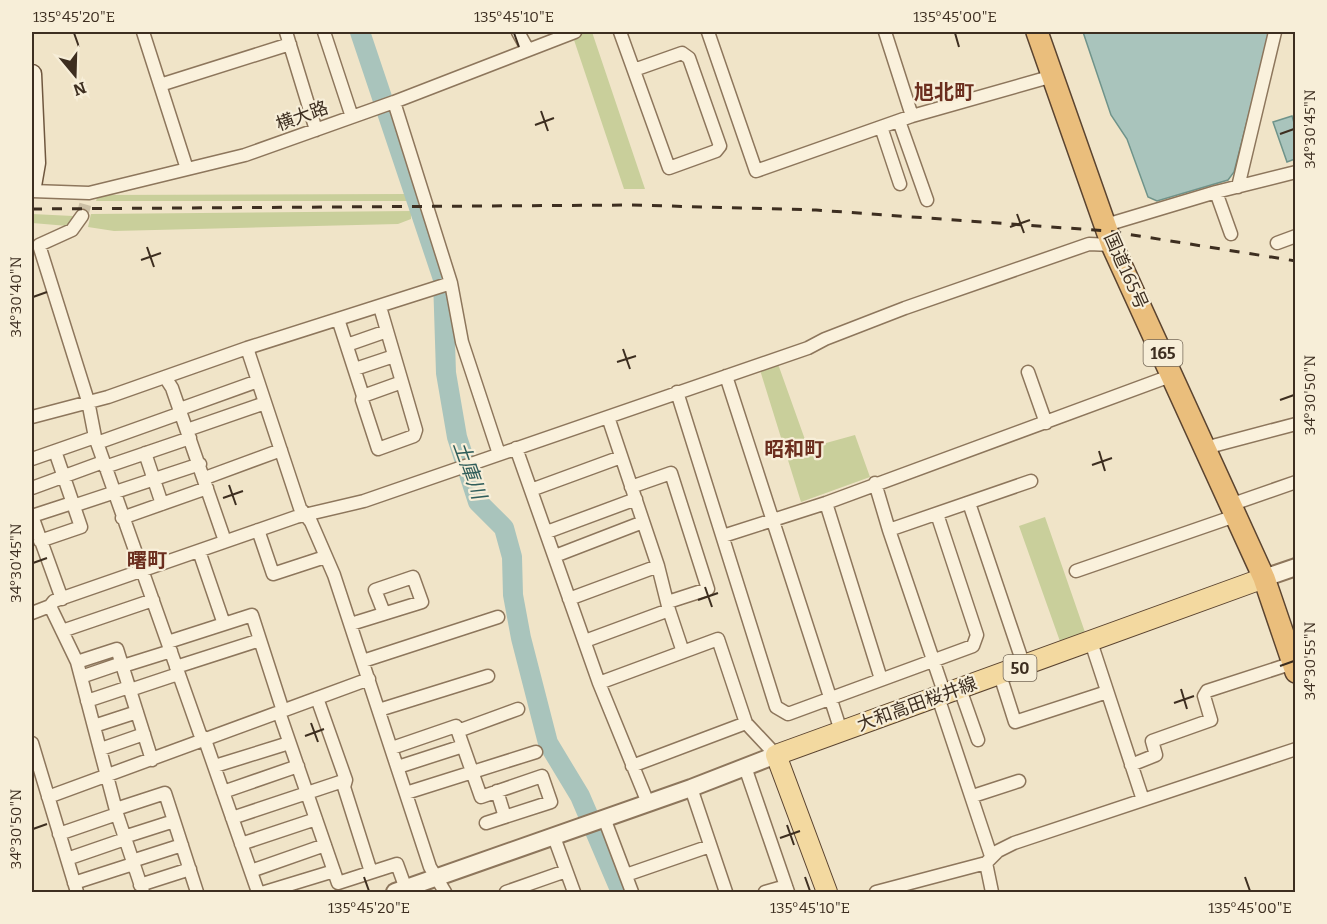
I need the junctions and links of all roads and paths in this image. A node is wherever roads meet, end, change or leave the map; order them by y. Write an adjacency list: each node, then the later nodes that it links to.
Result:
1 (143, 32): 16 (street)
2 (286, 32): 11 (street)
3 (324, 32): 19 (street)
4 (518, 32): 12 (street)
5 (575, 32): 12 (street, 横大路)
6 (620, 32): 13 (street)
7 (708, 32): 21 (street)
8 (885, 32): 18 (street)
9 (1037, 32): 15 (highway, 国道165号 / 165)
10 (1275, 32): 27 (street)
11 (290, 44): 16 (street); 22 (street)
12 (528, 50): 17 (street, 横大路)
13 (634, 70): 13 (street)
14 (32, 74): 26 (main road)
15 (1053, 76): 18 (street); 33 (highway, 国道165号 / 165)
16 (160, 85): 23 (street)
17 (388, 104): 19 (street, 横大路); 36 (street)
18 (912, 116): 20 (street)
19 (352, 117): 22 (street, 横大路)
20 (898, 121): 21 (street); 30 (street)
21 (881, 127): 25 (street)
22 (316, 130): 23 (street, 横大路)
23 (187, 169): 28 (street, 横大路)
24 (1296, 172): 27 (street)
25 (900, 184)
26 (32, 186)
27 (1238, 187): 29 (street)
28 (32, 191)
29 (1216, 192): 32 (street); 33 (street)
30 (927, 200)
31 (82, 216): 52 (street)
32 (1231, 234)
33 (1109, 235): 45 (highway, 国道165号 / 165); 46 (street)
34 (1296, 236): 35 (street)
35 (1277, 243)
36 (446, 285): 37 (street); 66 (street)
37 (380, 307): 38 (street); 39 (street)
38 (338, 319): 40 (street); 41 (street)
39 (387, 331): 40 (street); 42 (street)
40 (346, 345): 43 (street)
41 (247, 348): 47 (street); 48 (street)
42 (394, 356): 43 (street); 49 (street)
43 (355, 369): 51 (street)
44 (1028, 372): 57 (street)
45 (1173, 375): 57 (street); 62 (highway, 国道165号 / 165)
46 (726, 376): 50 (street); 90 (street)
47 (165, 377): 52 (street); 54 (street)
48 (258, 381): 53 (street); 54 (street)
49 (402, 382): 51 (street); 51 (street)
50 (677, 392): 56 (street); 95 (street)
51 (363, 396)
52 (88, 401): 55 (street); 60 (street)
53 (265, 403): 59 (street); 63 (street)
54 (181, 411): 59 (street); 60 (street)
55 (32, 417)
56 (608, 417): 61 (street); 67 (street)
57 (1046, 423): 76 (street)
58 (1296, 424): 62 (street)
59 (189, 434): 65 (street); 69 (street)
60 (96, 440): 64 (street); 70 (street)
61 (516, 448): 66 (street); 78 (street)
62 (1205, 448): 85 (highway, 国道165号 / 165)
63 (281, 450): 75 (street); 87 (street)
64 (55, 451): 68 (street); 71 (street)
65 (144, 453): 70 (street); 72 (street)
66 (499, 454): 87 (street)
67 (621, 457): 78 (street); 80 (street)
68 (32, 459)
69 (200, 464): 72 (street); 75 (street)
70 (104, 465): 71 (street); 79 (street)
71 (63, 476): 77 (street); 83 (street)
72 (153, 479): 79 (street); 84 (street)
73 (1031, 481): 82 (street)
74 (1296, 482): 85 (street)
75 (206, 483): 84 (street); 97 (street)
76 (875, 483): 81 (street); 93 (street)
77 (32, 488)
78 (531, 490): 94 (street)
79 (113, 492): 83 (street); 89 (street)
80 (634, 493): 91 (street); 94 (street); 110 (street)
81 (826, 503): 90 (street); 132 (street)
82 (969, 503): 86 (street); 126 (street)
83 (73, 504): 88 (street); 96 (street)
84 (162, 504): 89 (street)
85 (1233, 511): 103 (street); 105 (highway, 国道165号 / 165)
86 (937, 514): 93 (street); 122 (street)
87 (306, 515): 92 (street); 100 (street)
88 (32, 516): 96 (street)
89 (122, 518): 104 (street)
90 (771, 519): 95 (street); 139 (street)
91 (644, 522): 99 (street); 101 (street)
92 (258, 530): 97 (street); 100 (street)
93 (890, 530): 122 (street)
94 (547, 532): 99 (street)
95 (723, 536): 139 (street)
96 (40, 541): 106 (street)
97 (225, 542): 98 (street)
98 (199, 551): 104 (street); 114 (street)
99 (555, 556): 107 (street)
100 (325, 557): 115 (street)
101 (658, 566): 107 (street); 110 (street)
102 (1296, 567): 105 (street)
103 (1076, 571)
104 (143, 572): 106 (street); 108 (street)
105 (1264, 578): 119 (main road, 大和高田桜井線 / 50); 127 (highway, 国道165号 / 165)
106 (62, 599): 109 (street)
107 (569, 599): 118 (street)
108 (153, 600): 116 (street); 120 (street)
109 (50, 606): 111 (street); 116 (street)
110 (669, 606): 118 (street); 121 (street)
111 (32, 613)
112 (384, 614): 115 (street)
113 (498, 617): 123 (street)
114 (224, 624): 117 (street); 120 (street)
115 (351, 624): 123 (street)
116 (62, 631): 124 (street)
117 (260, 640): 128 (street); 143 (street)
118 (585, 641): 134 (street)
119 (1091, 642): 126 (main road, 大和高田桜井線 / 50); 136 (street)
120 (170, 647): 125 (street); 128 (street)
121 (683, 652): 134 (street); 145 (street)
122 (933, 660): 132 (street); 137 (street)
123 (363, 661): 133 (street)
124 (77, 662): 125 (street); 131 (street)
125 (122, 664): 131 (street); 135 (street)
126 (1024, 666): 129 (main road, 大和高田桜井線 / 50)
127 (1294, 667): 161 (street)
128 (177, 671): 135 (street); 150 (street)
129 (999, 675): 136 (street); 137 (main road, 大和高田桜井線 / 50)
130 (488, 676): 141 (street)
131 (81, 677): 140 (street)
132 (881, 679): 139 (street)
133 (369, 680): 138 (street); 141 (street)
134 (599, 683): 164 (street)
135 (130, 688): 140 (street); 144 (street)
136 (1107, 692): 161 (street)
137 (948, 694): 148 (main road, 大和高田桜井線 / 50); 151 (street); 176 (street)
138 (317, 698): 143 (street); 169 (street)
139 (828, 698): 148 (street)
140 (87, 700): 146 (street)
141 (379, 710): 155 (street)
142 (518, 710): 147 (street)
143 (281, 711): 150 (street); 153 (street)
144 (137, 712): 146 (street); 149 (street)
145 (746, 723): 159 (street); 164 (street)
146 (94, 726): 156 (street)
147 (458, 731): 154 (street); 155 (street)
148 (841, 731): 159 (main road, 大和高田桜井線 / 50)
149 (144, 734): 156 (street); 160 (street)
150 (205, 740): 160 (street); 162 (street)
151 (978, 740)
152 (32, 743): 177 (street)
153 (290, 743): 162 (street); 163 (street)
154 (463, 746): 165 (street); 167 (street)
155 (392, 748): 165 (street)
156 (100, 749): 168 (street)
157 (1296, 749): 178 (street)
158 (536, 752): 167 (street)
159 (776, 755): 166 (street); 217 (main road)
160 (152, 760): 168 (street)
161 (1131, 765): 178 (street)
162 (215, 766): 173 (street)
163 (298, 766): 173 (street); 174 (street)
164 (632, 766): 179 (street)
165 (398, 767): 175 (street)
166 (744, 767): 171 (street); 205 (street)
167 (472, 772): 172 (street); 175 (street)
168 (108, 777): 177 (street); 180 (street)
169 (346, 780): 174 (street); 201 (street)
170 (1019, 781): 176 (street)
171 (691, 788): 179 (street); 193 (street)
172 (497, 791): 181 (street); 181 (street)
173 (222, 792): 182 (street)
174 (307, 793): 182 (street); 184 (street)
175 (406, 793): 203 (street)
176 (973, 796): 195 (street)
177 (48, 797): 187 (street)
178 (1143, 800): 195 (street)
179 (648, 803): 183 (street)
180 (116, 812): 185 (street); 187 (street); 189 (street)
181 (505, 817): 186 (street)
182 (232, 818): 190 (street)
183 (604, 818): 188 (street); 202 (street)
184 (316, 819): 190 (street); 192 (street)
185 (174, 821): 189 (street); 191 (street)
186 (486, 822)
187 (59, 834): 194 (street)
188 (554, 837): 200 (street); 203 (street)
189 (125, 838): 194 (street); 196 (street)
190 (241, 844): 198 (street)
191 (182, 845): 196 (street); 197 (street)
192 (325, 845): 198 (street); 199 (street)
193 (710, 846): 202 (street); 215 (street)
194 (67, 859): 204 (street)
195 (989, 860): 218 (street); 219 (street)
196 (133, 863): 204 (street); 206 (street)
197 (190, 869): 206 (street); 208 (street)
198 (251, 871): 209 (street)
199 (334, 871): 201 (street); 210 (street)
200 (566, 871): 212 (street); 213 (street)
201 (371, 872): 207 (street)
202 (626, 875): 214 (street)
203 (436, 878): 207 (street); 211 (street)
204 (75, 888)
205 (787, 889): 216 (street)
206 (140, 890)
207 (400, 891)
208 (197, 892)
209 (258, 892)
210 (265, 892)
211 (445, 892)
212 (506, 892)
213 (574, 892)
214 (632, 892)
215 (726, 892)
216 (765, 892)
217 (827, 892)
218 (876, 892)
219 (992, 892)

